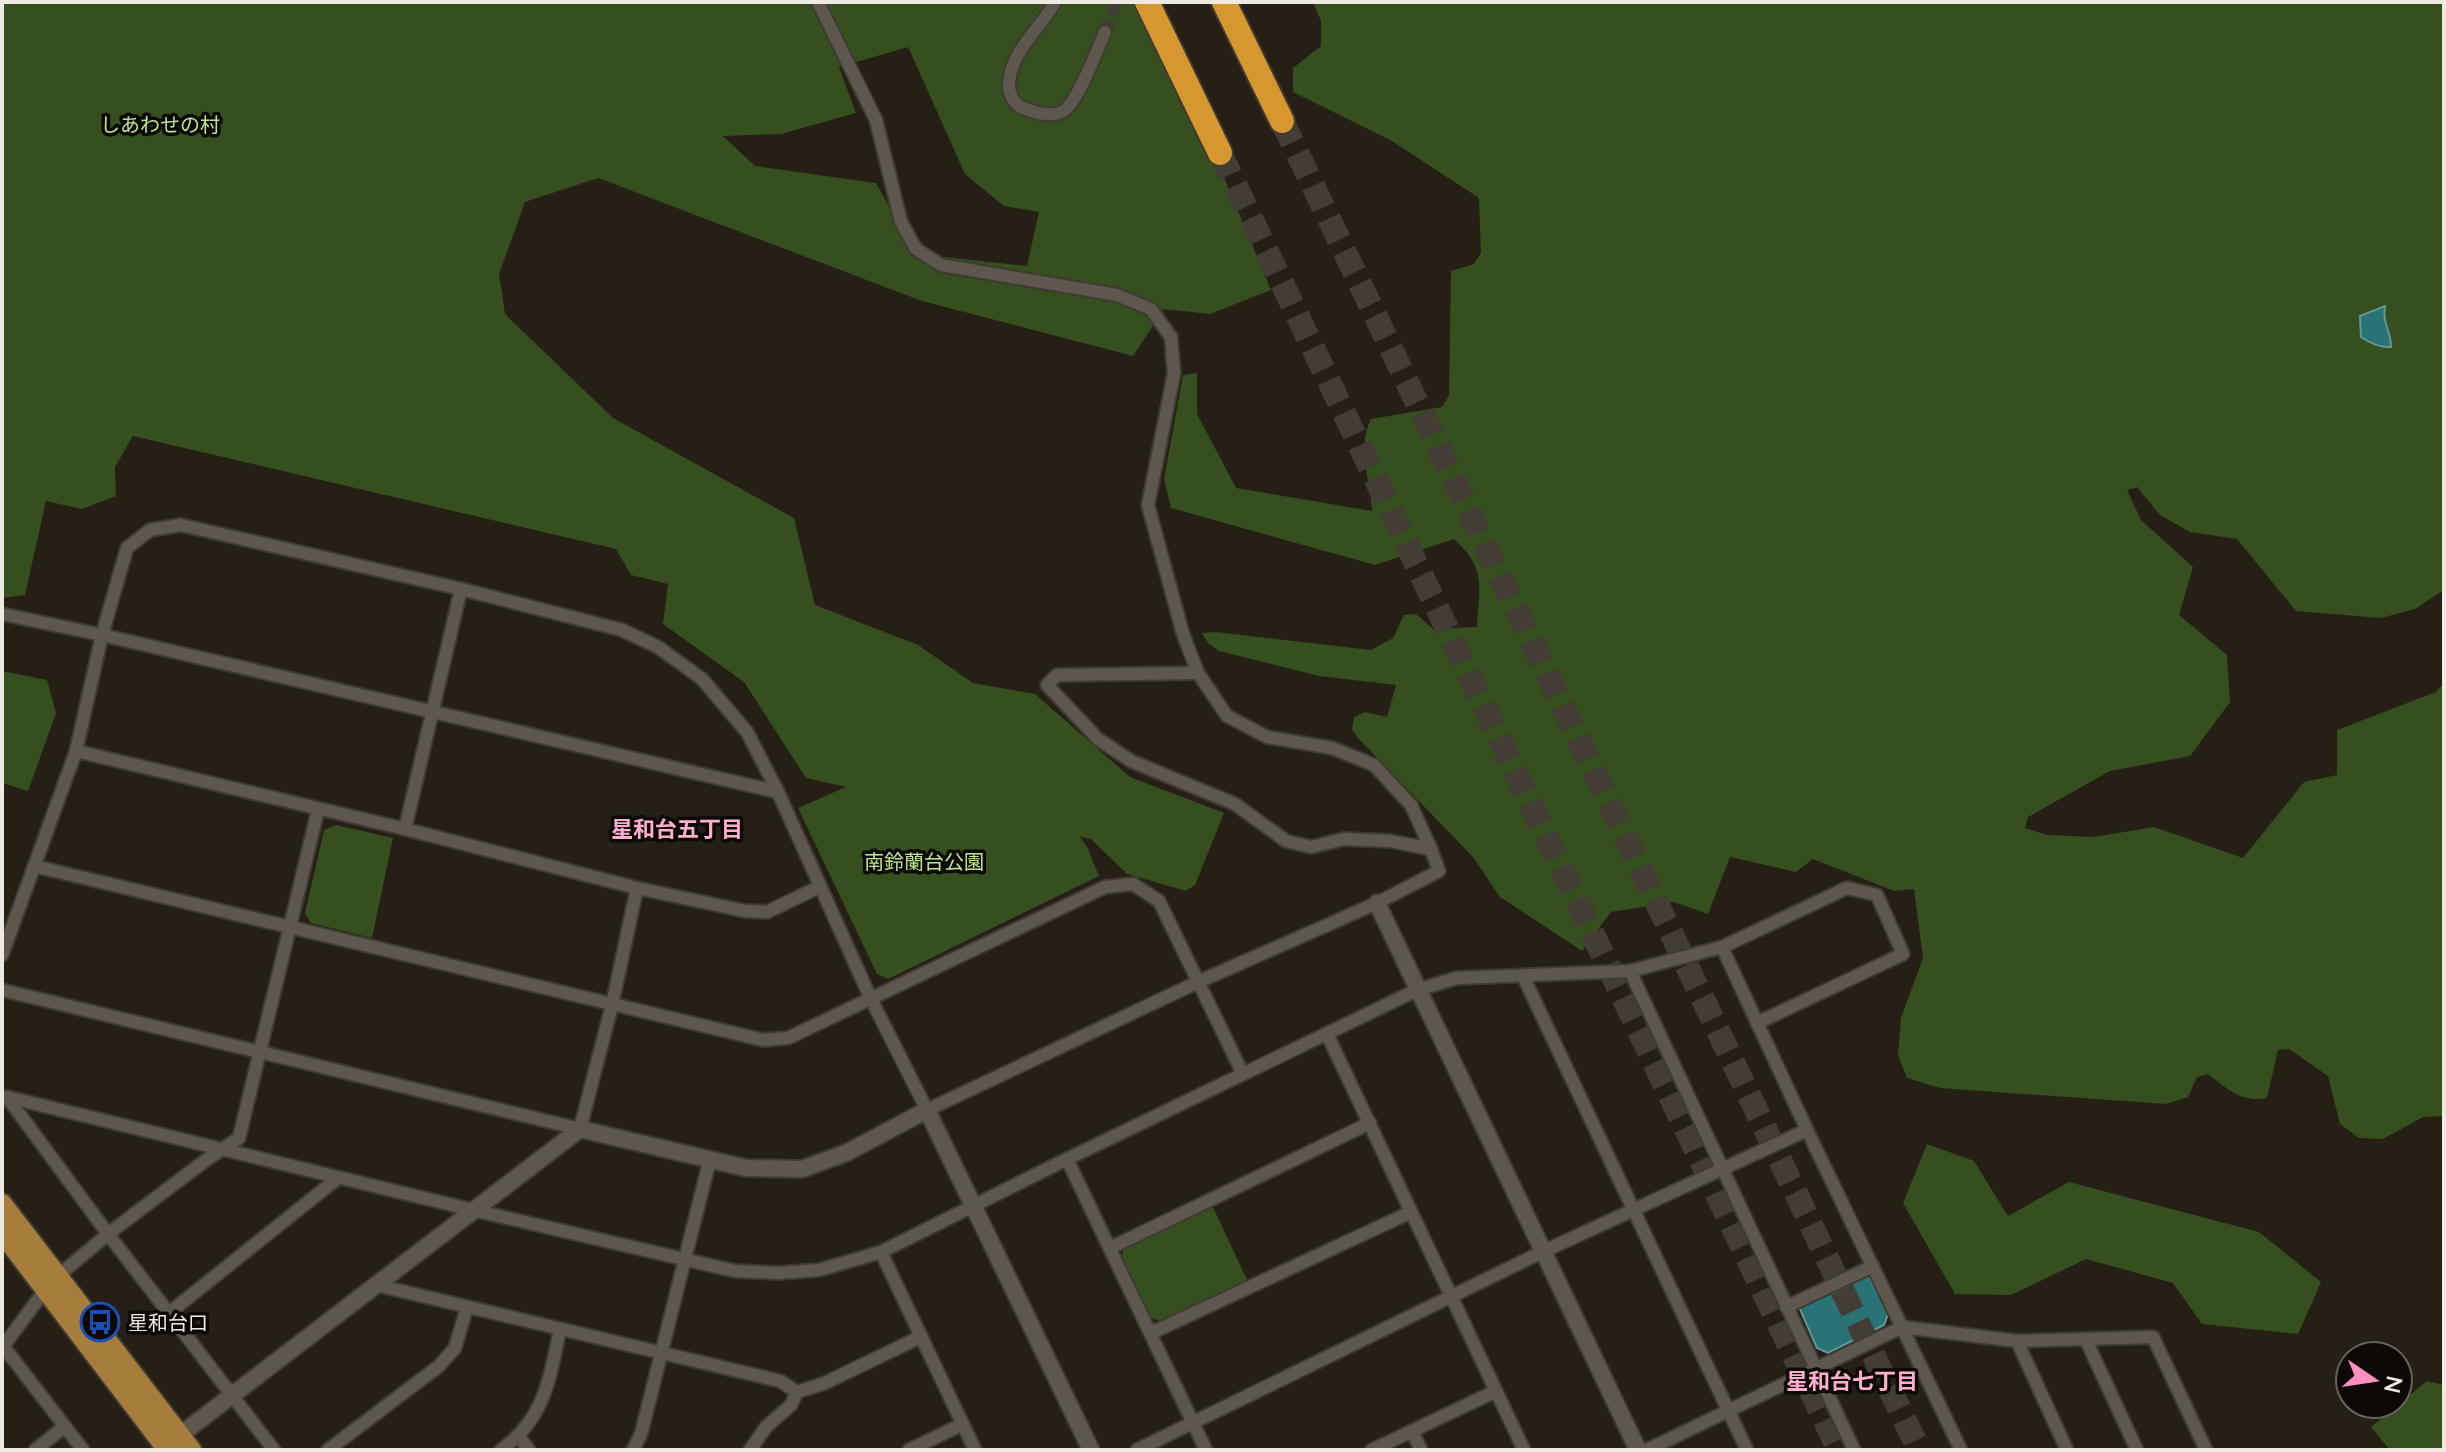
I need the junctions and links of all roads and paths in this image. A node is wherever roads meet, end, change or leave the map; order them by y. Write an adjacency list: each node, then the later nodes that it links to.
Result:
1 (818, 2): 11 (street)
2 (1055, 2): 5 (street)
3 (1147, 2): 7 (highway)
4 (1224, 2): 6 (highway)
5 (1105, 32)
6 (1282, 121)
7 (1220, 153)
8 (461, 589): 10 (street); 12 (street); 14 (street)
9 (2, 614): 10 (street)
10 (102, 635): 12 (street); 13 (street)
11 (1198, 673): 17 (street); 17 (street)
12 (433, 712): 14 (street); 16 (street)
13 (76, 751): 15 (street); 18 (street)
14 (778, 792): 19 (street)
15 (318, 810): 16 (street); 22 (street)
16 (405, 829): 20 (street)
17 (1431, 849): 21 (street)
18 (34, 866): 22 (street); 24 (street)
19 (819, 887): 20 (street); 30 (street)
20 (637, 888): 31 (street)
21 (1377, 903): 27 (street); 29 (street)
22 (292, 926): 31 (street); 34 (street)
23 (1722, 947): 25 (street); 32 (street); 32 (street)
24 (2, 955)
25 (1630, 971): 26 (street); 44 (street)
26 (1523, 976): 29 (street); 49 (street)
27 (1198, 982): 30 (street); 35 (street); 37 (street)
28 (2, 990): 34 (street)
29 (1417, 990): 33 (street); 55 (street)
30 (870, 997): 31 (street); 37 (street)
31 (612, 1005): 39 (street)
32 (1757, 1023): 40 (street)
33 (1327, 1034): 35 (street); 38 (street)
34 (260, 1053): 39 (street); 41 (street)
35 (1243, 1074): 43 (street)
36 (4, 1094): 41 (street); 52 (street)
37 (927, 1110): 42 (street); 47 (street)
38 (1370, 1123): 50 (street); 53 (street)
39 (580, 1129): 42 (street); 48 (street)
40 (1807, 1130): 44 (street); 57 (street)
41 (224, 1150): 45 (street); 52 (street)
42 (710, 1159): 56 (street)
43 (1067, 1159): 47 (street); 53 (street)
44 (1722, 1170): 49 (street); 62 (street)
45 (338, 1178): 48 (street); 63 (street)
46 (2, 1204): 58 (main road)
47 (974, 1205): 54 (street); 93 (street)
48 (473, 1210): 56 (street); 59 (street)
49 (1635, 1210): 55 (street); 76 (street)
50 (1411, 1212): 60 (street); 66 (street)
51 (2, 1232): 58 (main road)
52 (108, 1234): 58 (street); 63 (street)
53 (1110, 1248): 66 (street)
54 (881, 1252): 56 (street); 67 (street)
55 (1542, 1252): 60 (street); 99 (street)
56 (685, 1259): 71 (street)
57 (1873, 1266): 62 (street); 64 (street)
58 (52, 1283): 70 (street); 82 (main road)
59 (376, 1285): 61 (street); 75 (street)
60 (1452, 1297): 73 (street); 78 (street)
61 (467, 1307): 65 (street); 86 (street)
62 (1786, 1307): 72 (street)
63 (169, 1313): 75 (street)
64 (1902, 1327): 69 (street); 72 (street); 103 (street)
65 (560, 1330): 71 (street); 81 (street)
66 (1151, 1333): 78 (street)
67 (920, 1337): 74 (street); 77 (street)
68 (2086, 1340): 69 (street); 105 (street); 106 (street)
69 (2017, 1341): 104 (street)
70 (2, 1347): 79 (street)
71 (661, 1353): 74 (street); 89 (street)
72 (1815, 1369): 76 (street); 102 (street)
73 (1496, 1391): 80 (street); 98 (street)
74 (797, 1392): 90 (street)
75 (232, 1394): 82 (street); 85 (street)
76 (1728, 1410): 100 (street); 101 (street)
77 (963, 1424): 91 (street); 92 (street)
78 (1194, 1424): 94 (street); 95 (street)
79 (64, 1427): 83 (street); 84 (street)
80 (1412, 1431): 96 (street); 97 (street)
81 (519, 1437): 87 (street); 88 (street)
82 (173, 1446)
83 (35, 1450)
84 (83, 1450)
85 (274, 1450)
86 (328, 1450)
87 (501, 1450)
88 (529, 1450)
89 (633, 1450)
90 (750, 1450)
91 (909, 1450)
92 (975, 1450)
93 (1091, 1450)
94 (1137, 1450)
95 (1206, 1450)
96 (1372, 1450)
97 (1421, 1450)
98 (1524, 1450)
99 (1638, 1450)
100 (1647, 1450)
101 (1747, 1450)
102 (1854, 1450)
103 (1961, 1450)
104 (2067, 1450)
105 (2137, 1450)
106 (2206, 1450)

